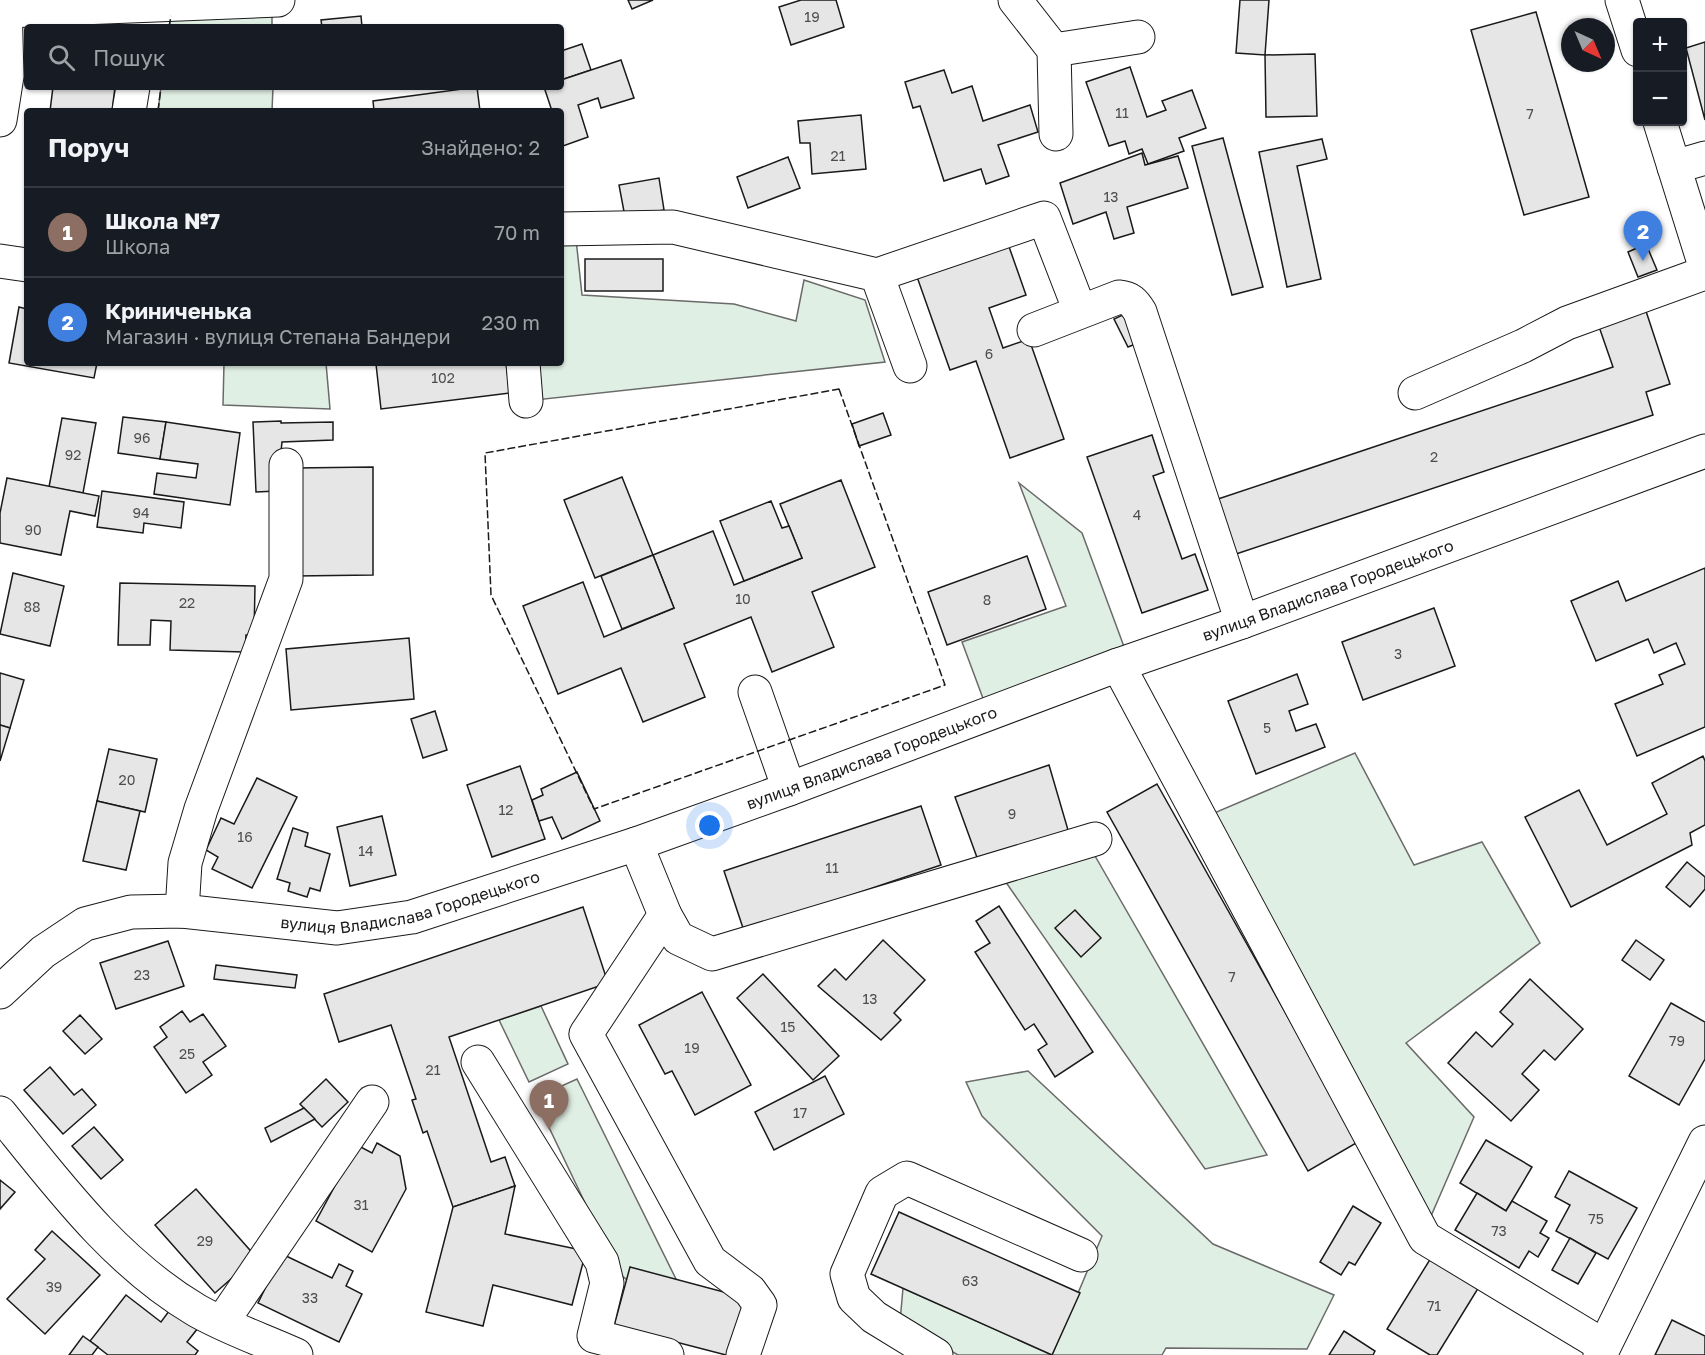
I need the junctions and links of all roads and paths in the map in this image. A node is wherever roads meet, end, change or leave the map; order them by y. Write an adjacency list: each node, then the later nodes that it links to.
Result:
1 (278, 0): 5 (street)
2 (1015, 0): 8 (street)
3 (1622, 0): 6 (street)
4 (6, 6): 5 (street); 11 (street)
5 (143, 16)
6 (1633, 34)
7 (1138, 37): 8 (street)
8 (1054, 50): 13 (street)
9 (132, 90): 10 (street)
10 (130, 108)
11 (0, 120)
12 (1661, 126): 15 (street)
13 (1056, 134)
14 (1705, 158): 15 (street)
15 (1674, 166): 19 (street)
16 (564, 229): 21 (street)
17 (0, 261): 18 (street)
18 (24, 265)
19 (1705, 266)
20 (1705, 273): 26 (street)
21 (877, 275): 22 (street); 25 (street)
22 (1080, 311): 23 (street); 30 (street)
23 (1034, 330)
24 (523, 366): 27 (street)
25 (910, 366)
26 (1415, 393)
27 (526, 401)
28 (1705, 451): 30 (street, вулиця Владислава Городецького)
29 (286, 465): 36 (street)
30 (1242, 622): 31 (street, вулиця Владислава Городецького)
31 (1118, 665): 33 (street, вулиця Владислава Городецького); 45 (street)
32 (755, 692): 33 (street)
33 (789, 789): 35 (street, вулиця Владислава Городецького)
34 (1095, 839): 37 (street)
35 (636, 844): 36 (street, вулиця Владислава Городецького); 37 (street)
36 (182, 911): 38 (street, вулиця Владислава Городецького)
37 (664, 915): 48 (street)
38 (0, 992)
39 (478, 1062): 47 (street)
40 (372, 1102): 44 (street)
41 (0, 1113): 44 (street)
42 (1705, 1142): 45 (street)
43 (1081, 1255): 49 (street)
44 (222, 1322): 46 (street)
45 (1602, 1351)
46 (296, 1355)
47 (667, 1355)
48 (743, 1355)
49 (936, 1355)

